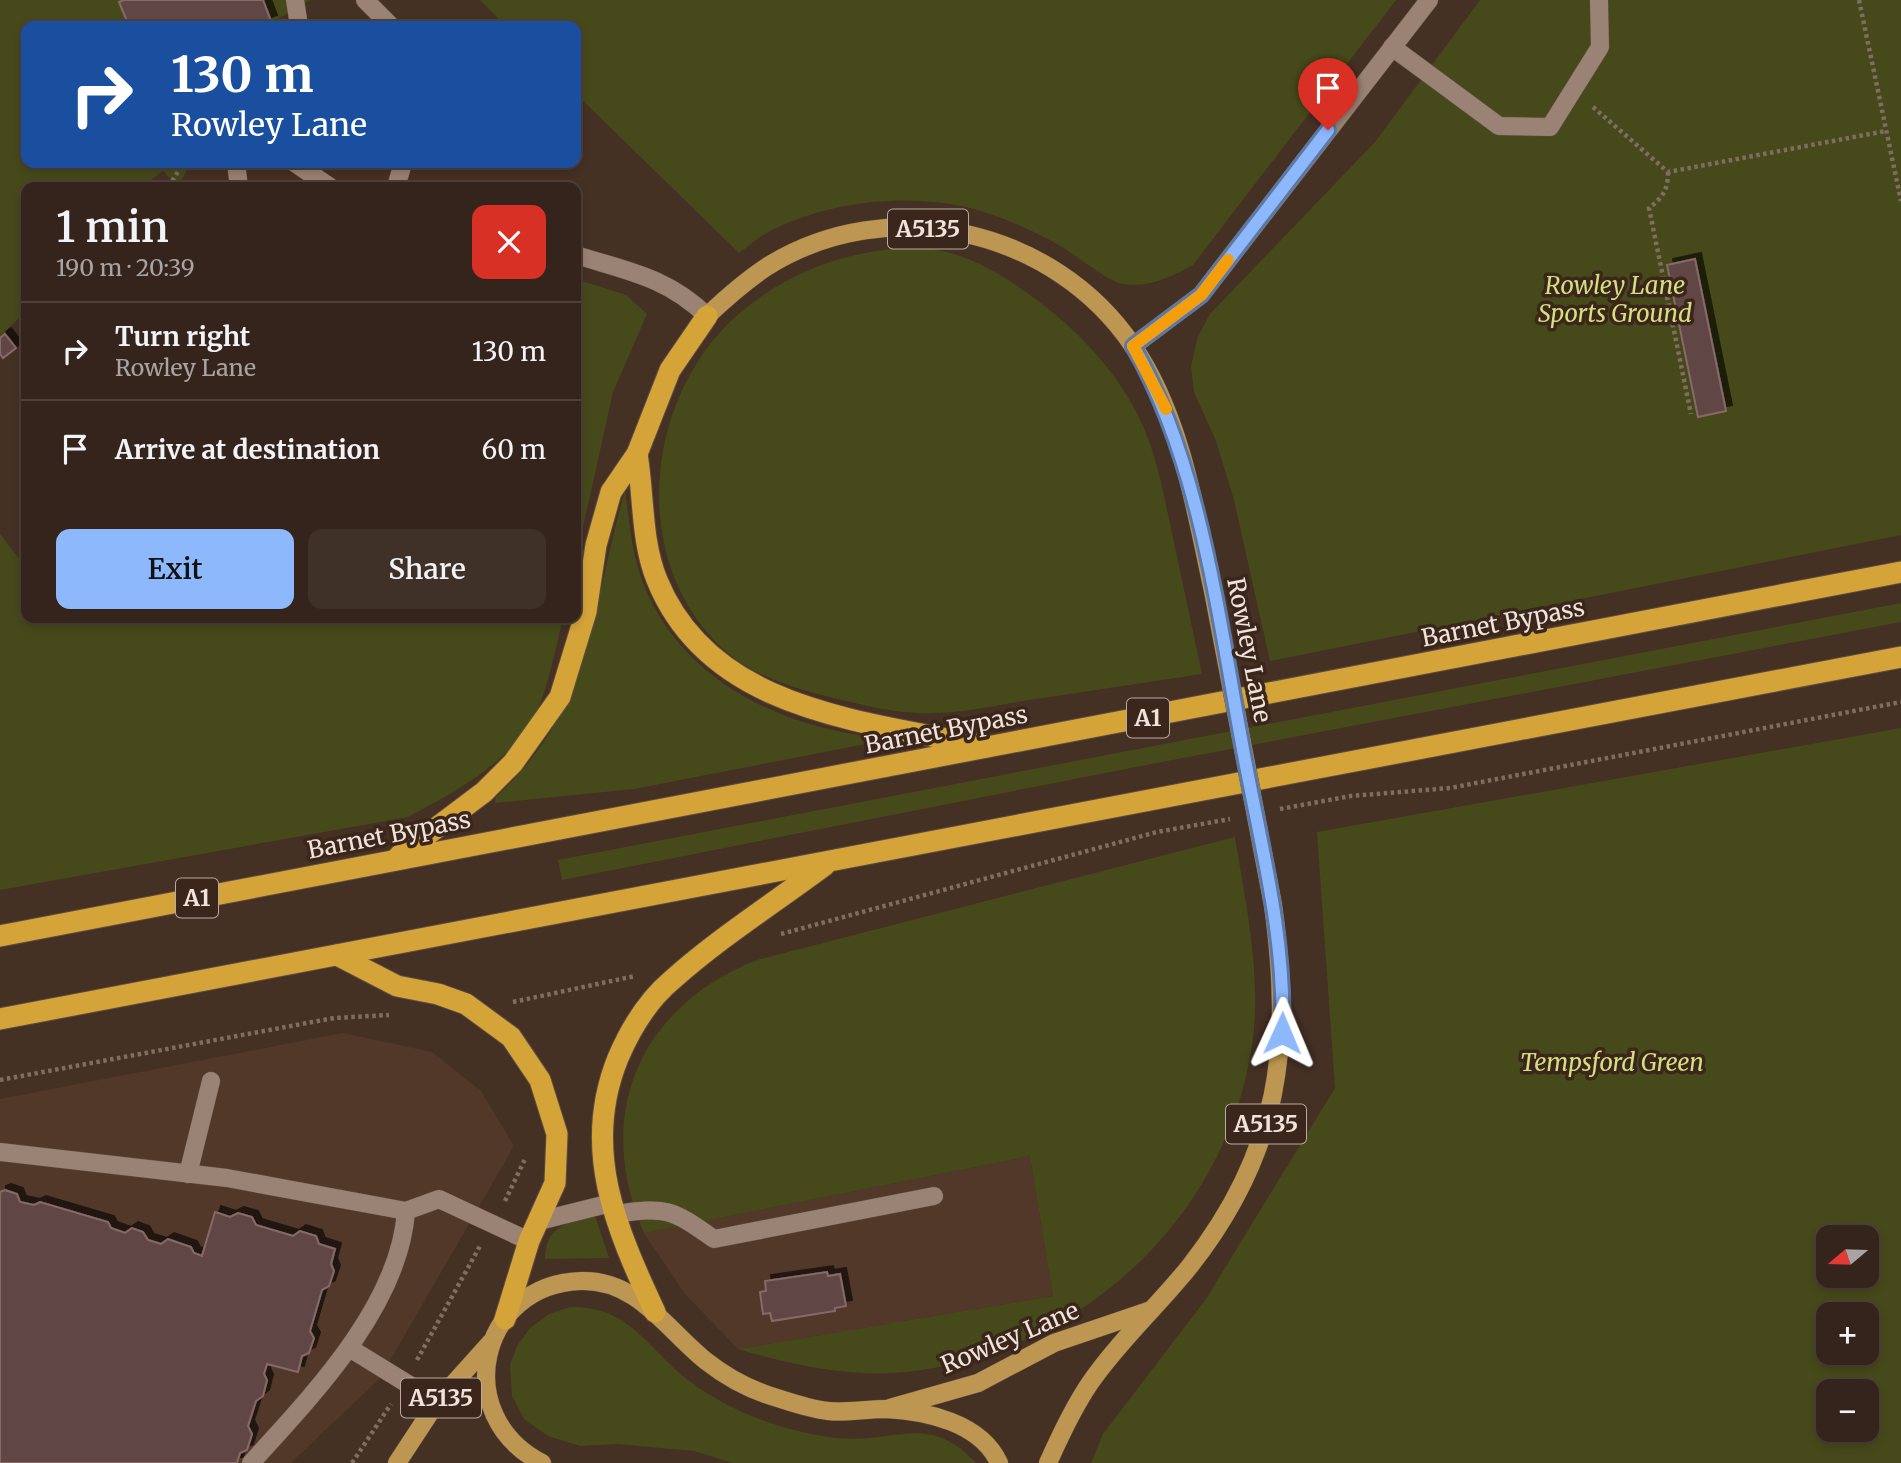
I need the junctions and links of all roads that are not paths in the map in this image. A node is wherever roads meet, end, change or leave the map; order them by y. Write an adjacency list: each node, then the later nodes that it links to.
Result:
1 (295, 0): 5 (street)
2 (365, 0): 6 (street)
3 (1429, 0): 7 (street)
4 (1599, 0): 7 (street)
5 (298, 21)
6 (386, 21)
7 (1392, 47): 12 (street)
8 (302, 168): 9 (street)
9 (323, 182)
10 (581, 257): 11 (street)
11 (707, 316): 12 (main road, A5135); 13 (highway)
12 (1133, 346): 30 (main road, Rowley Lane / A5135, bridge)
13 (637, 454): 16 (highway); 17 (highway)
14 (1901, 572): 16 (highway, Barnet Bypass / A1)
15 (1901, 657): 18 (highway)
16 (992, 748): 17 (highway, Barnet Bypass / A1)
17 (394, 860): 19 (highway, Barnet Bypass / A1)
18 (830, 862): 20 (highway); 26 (highway)
19 (0, 936)
20 (337, 955): 21 (highway); 28 (highway)
21 (0, 1019)
22 (211, 1081): 24 (street)
23 (0, 1152): 24 (street)
24 (188, 1174): 27 (street)
25 (934, 1196): 26 (street)
26 (613, 1209): 28 (street); 31 (highway)
27 (406, 1211): 29 (street); 34 (street)
28 (538, 1221): 29 (highway)
29 (529, 1241): 32 (highway)
30 (1151, 1310): 36 (main road, Rowley Lane / A5135); 41 (main road, Rowley Lane / A5135)
31 (655, 1312): 32 (main road); 36 (main road)
32 (505, 1319): 33 (main road)
33 (493, 1339): 35 (main road, A5135); 39 (main road)
34 (351, 1349): 35 (street); 37 (street)
35 (437, 1402): 38 (main road, A5135)
36 (886, 1409): 40 (main road)
37 (251, 1463)
38 (397, 1463)
39 (542, 1463)
40 (999, 1463)
41 (1048, 1463)

